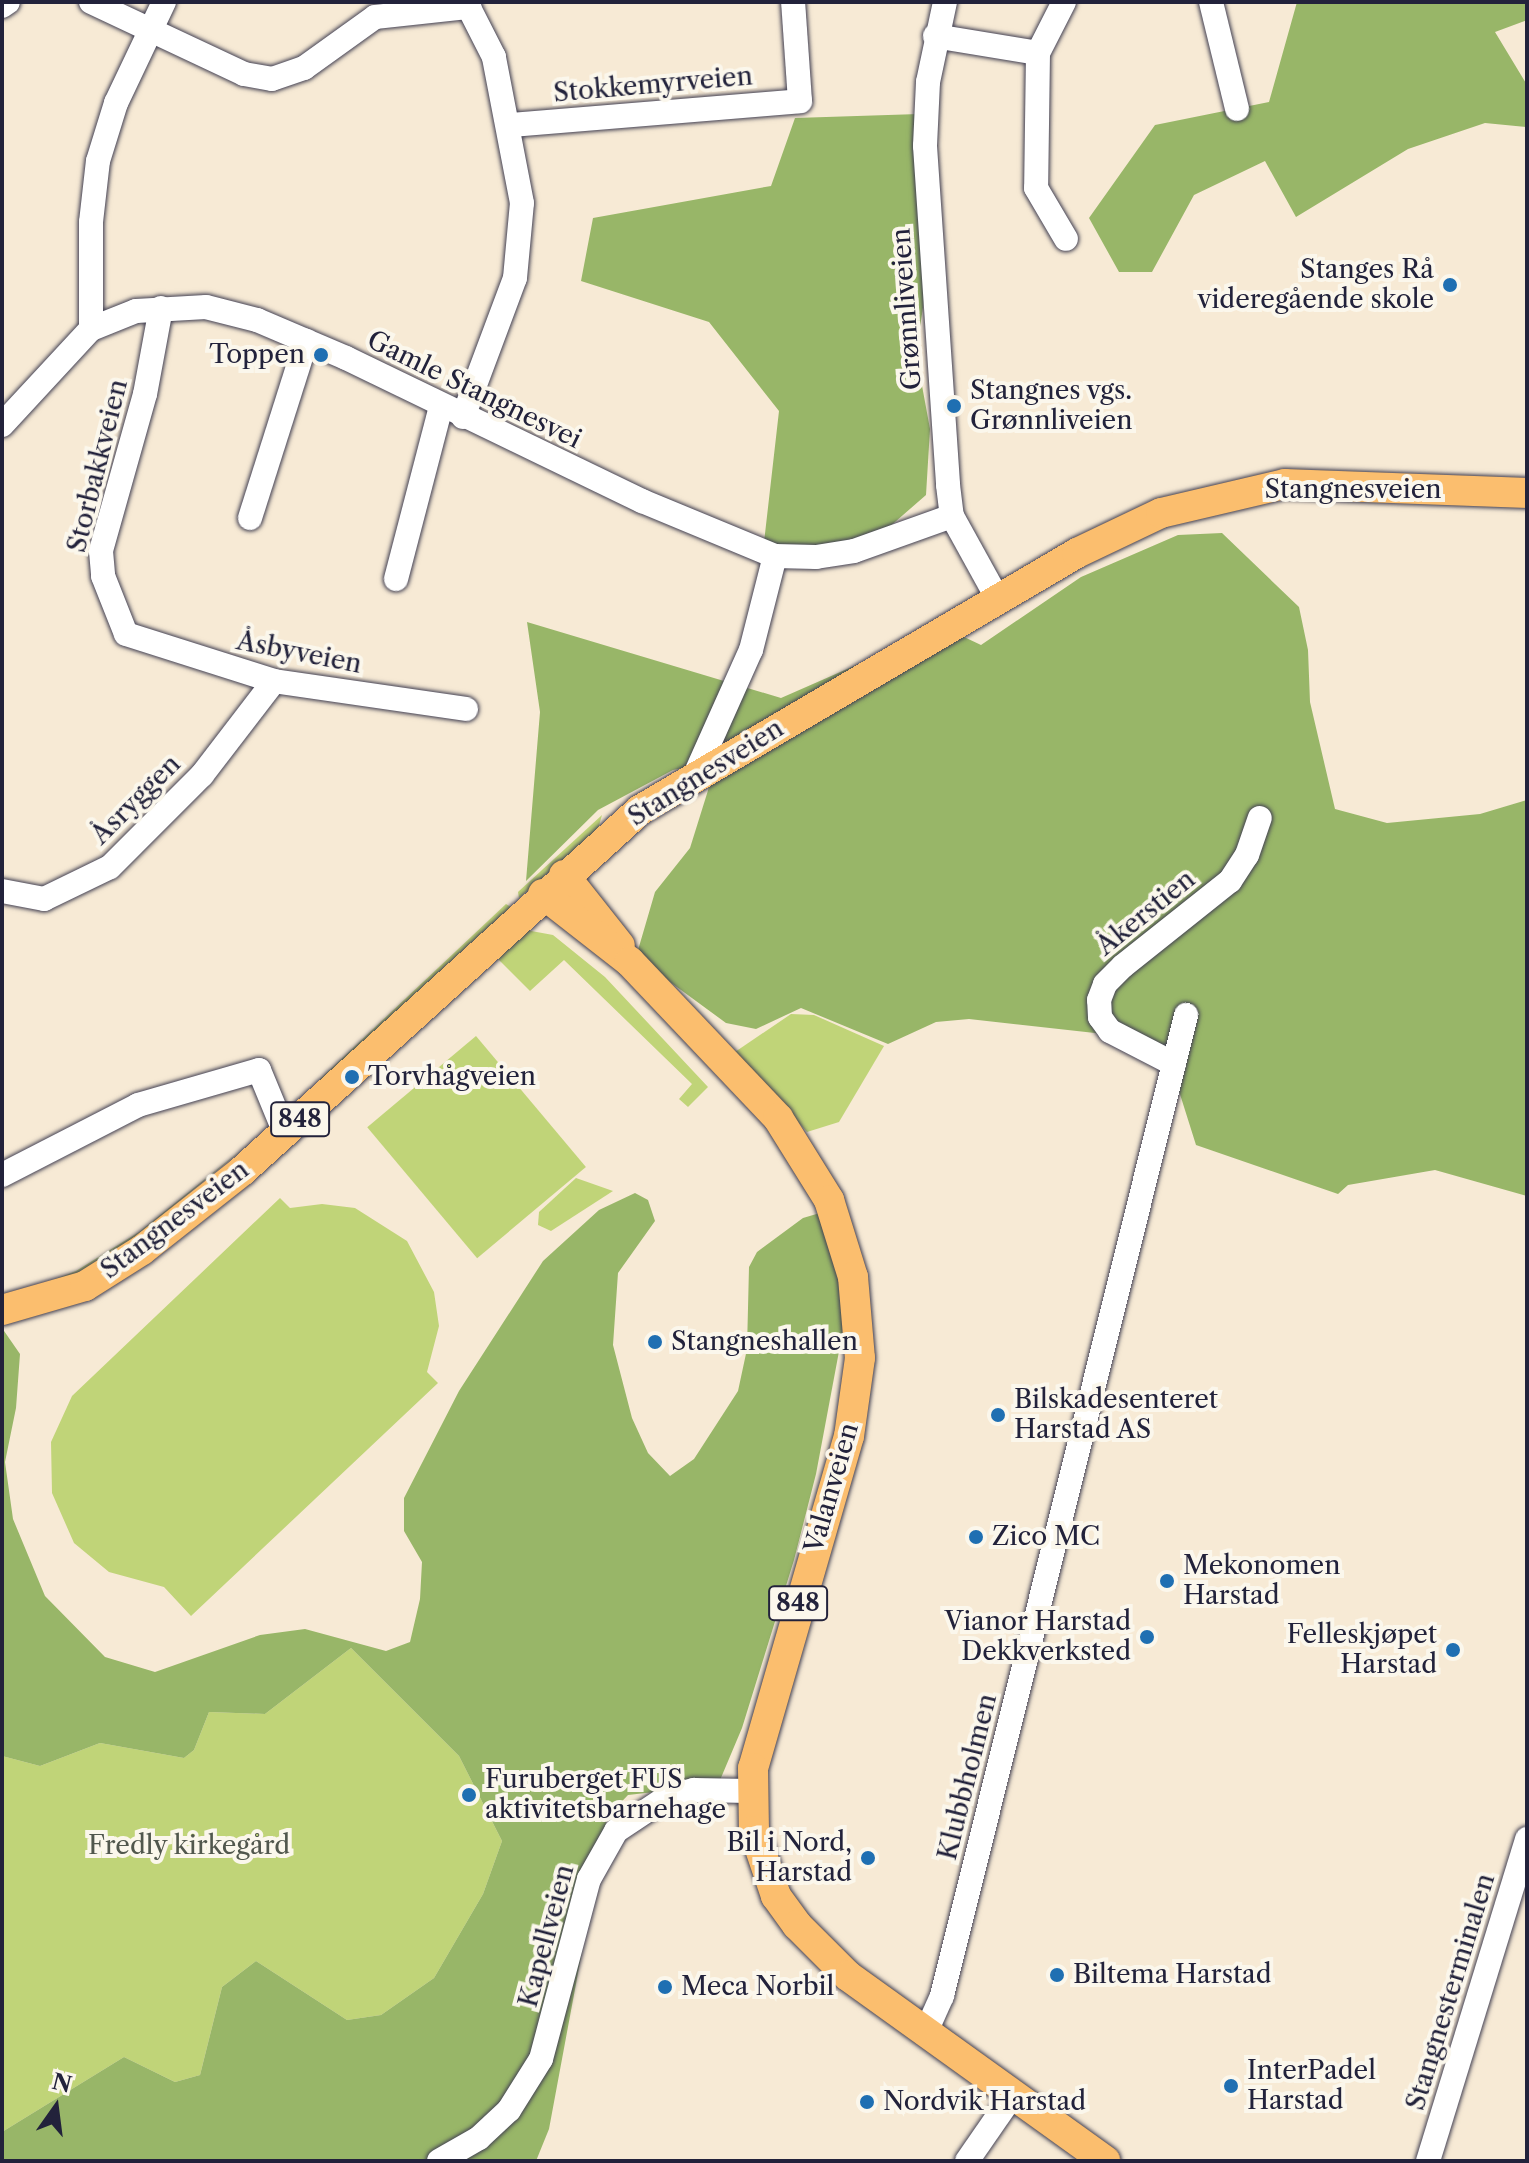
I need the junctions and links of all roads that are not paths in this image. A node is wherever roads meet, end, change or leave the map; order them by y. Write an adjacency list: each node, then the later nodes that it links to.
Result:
1 (8, 2): 9 (street)
2 (91, 2): 10 (street)
3 (164, 2): 10 (street)
4 (793, 2): 14 (street, Stokkemyrveien)
5 (945, 2): 11 (street, Grønnliveien)
6 (1064, 2): 12 (street)
7 (1211, 2): 13 (street)
8 (467, 5): 10 (street); 14 (street)
9 (2, 6)
10 (151, 29): 17 (street)
11 (935, 36): 12 (street); 22 (street, Grønnliveien)
12 (1038, 53): 15 (street)
13 (1237, 109)
14 (511, 125): 19 (street)
15 (1066, 239)
16 (161, 308): 17 (street, Gamle Stangnesvei); 18 (street, Gamle Stangnesvei); 27 (street, Storbakkveien)
17 (91, 329): 20 (street, Gamle Stangnesvei)
18 (306, 341): 19 (street, Gamle Stangnesvei); 23 (street)
19 (452, 411): 24 (street, Gamle Stangnesvei); 25 (street)
20 (2, 425)
21 (1527, 493): 26 (main road, Stangnesveien)
22 (952, 516): 24 (street, Gamle Stangnesvei); 26 (street, Grønnliveien)
23 (250, 518)
24 (775, 556): 30 (street)
25 (396, 579)
26 (999, 601): 30 (main road, Stangnesveien)
27 (126, 634): 28 (street, Åsbyveien)
28 (274, 681): 29 (street, Åsbyveien); 33 (street, Åsryggen)
29 (466, 709)
30 (695, 775): 32 (main road, Stangnesveien)
31 (1260, 818): 35 (street, Åkerstien)
32 (554, 885): 36 (main road, Stangnesveien / 848); 39 (main road, Valanveien / 848)
33 (2, 891)
34 (1186, 1015): 35 (street)
35 (1174, 1064): 41 (street, Klubbholmen)
36 (285, 1133): 37 (street); 38 (main road, Stangnesveien / 848)
37 (2, 1175)
38 (2, 1310)
39 (750, 1791): 41 (main road, Valanveien / 848); 43 (street, Kapellveien)
40 (1527, 1839): 46 (street, Stangnesterminalen)
41 (925, 2034): 42 (main road, Valanveien / 848)
42 (1012, 2096): 44 (street); 45 (main road, Valanveien / 848)
43 (439, 2161)
44 (967, 2161)
45 (1105, 2161)
46 (1428, 2161)

